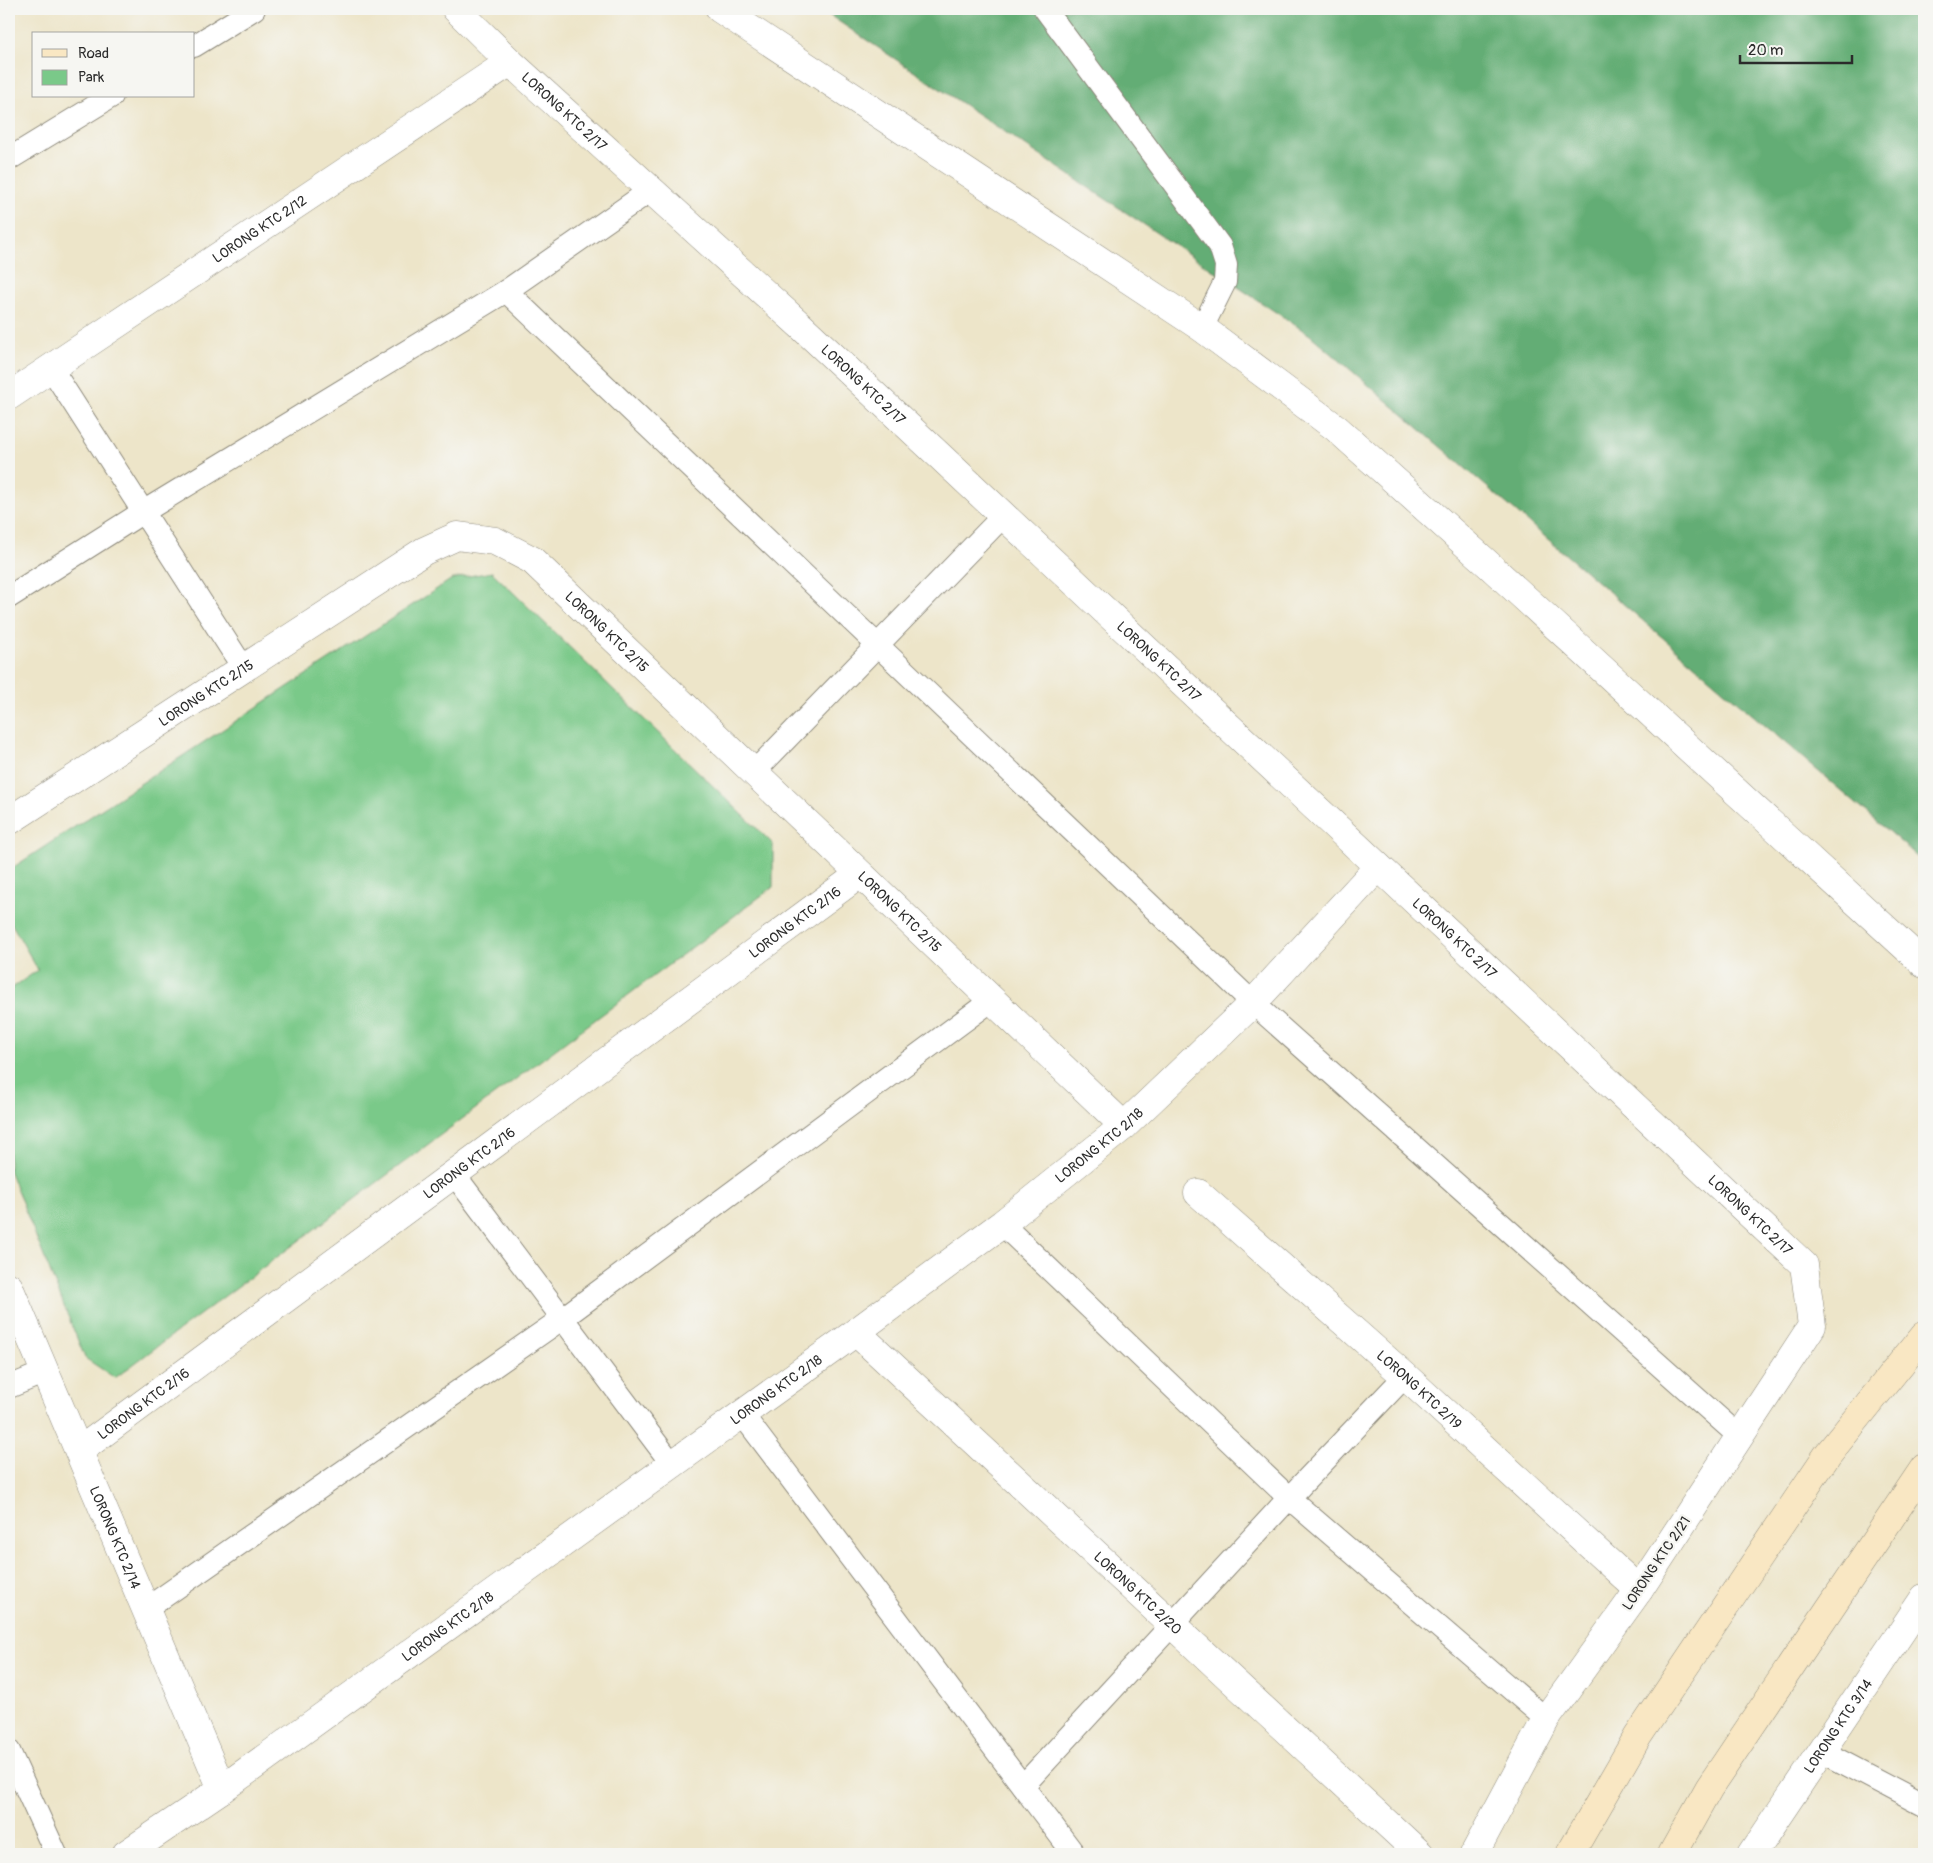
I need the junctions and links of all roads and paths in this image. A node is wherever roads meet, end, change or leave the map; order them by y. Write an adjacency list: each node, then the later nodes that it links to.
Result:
1 (254, 9): 5 (lane)
2 (456, 9): 6 (street, LORONG KTC 2/17)
3 (720, 9): 11 (street)
4 (1045, 9): 11 (lane)
5 (195, 45)
6 (510, 62): 9 (street, LORONG KTC 2/17); 12 (street, LORONG KTC 2/12)
7 (109, 98): 8 (lane)
8 (9, 159)
9 (651, 190): 10 (lane); 15 (street, LORONG KTC 2/17)
10 (506, 291): 14 (lane); 17 (lane)
11 (1202, 328): 23 (street)
12 (50, 368): 13 (street, LORONG KTC 2/12); 14 (lane)
13 (9, 396)
14 (143, 512): 16 (lane); 18 (lane)
15 (1003, 516): 17 (lane); 21 (street, LORONG KTC 2/17)
16 (9, 597)
17 (878, 645): 19 (lane); 25 (lane)
18 (244, 669): 19 (street, LORONG KTC 2/15); 20 (street, LORONG KTC 2/15)
19 (754, 772): 22 (street, LORONG KTC 2/15)
20 (9, 821)
21 (1378, 867): 25 (street, LORONG KTC 2/18); 30 (street, LORONG KTC 2/17)
22 (860, 874): 24 (street, LORONG KTC 2/15); 27 (street, LORONG KTC 2/16)
23 (1924, 964)
24 (992, 1000): 26 (street, LORONG KTC 2/15); 32 (lane)
25 (1253, 1003): 26 (street, LORONG KTC 2/18); 39 (lane)
26 (1124, 1126): 29 (street, LORONG KTC 2/18)
27 (454, 1174): 32 (lane); 40 (street, LORONG KTC 2/16)
28 (1198, 1193): 36 (street, LORONG KTC 2/19)
29 (1002, 1224): 33 (street, LORONG KTC 2/18); 43 (lane)
30 (1804, 1266): 39 (street, LORONG KTC 2/21)
31 (9, 1287): 35 (street, LORONG KTC 2/14)
32 (563, 1318): 41 (lane); 46 (lane)
33 (856, 1332): 38 (street, LORONG KTC 2/18); 47 (street, LORONG KTC 2/20)
34 (1924, 1335): 60 (street)
35 (45, 1372): 37 (lane); 40 (street, LORONG KTC 2/14)
36 (1406, 1376): 43 (lane); 44 (street, LORONG KTC 2/19)
37 (9, 1387)
38 (742, 1414): 41 (street, LORONG KTC 2/18); 52 (lane)
39 (1740, 1438): 44 (street, LORONG KTC 2/21)
40 (78, 1451): 46 (street, LORONG KTC 2/14)
41 (672, 1464): 53 (street, LORONG KTC 2/18)
42 (1924, 1468): 61 (street)
43 (1289, 1498): 47 (lane); 49 (lane)
44 (1640, 1590): 49 (street, LORONG KTC 2/21)
45 (1924, 1598): 48 (street, LORONG KTC 3/14)
46 (146, 1609): 53 (street, LORONG KTC 2/14)
47 (1172, 1626): 52 (lane); 58 (street, LORONG KTC 2/20)
48 (1915, 1629): 51 (street, LORONG KTC 3/14)
49 (1546, 1719): 59 (street, LORONG KTC 2/21)
50 (9, 1751): 55 (lane)
51 (1820, 1751): 54 (lane); 62 (street, LORONG KTC 3/14)
52 (1023, 1786): 57 (lane)
53 (222, 1789): 56 (street, LORONG KTC 2/18)
54 (1924, 1805)
55 (56, 1854)
56 (126, 1854)
57 (1074, 1854)
58 (1420, 1854)
59 (1474, 1854)
60 (1570, 1854)
61 (1672, 1854)
62 (1752, 1854)

